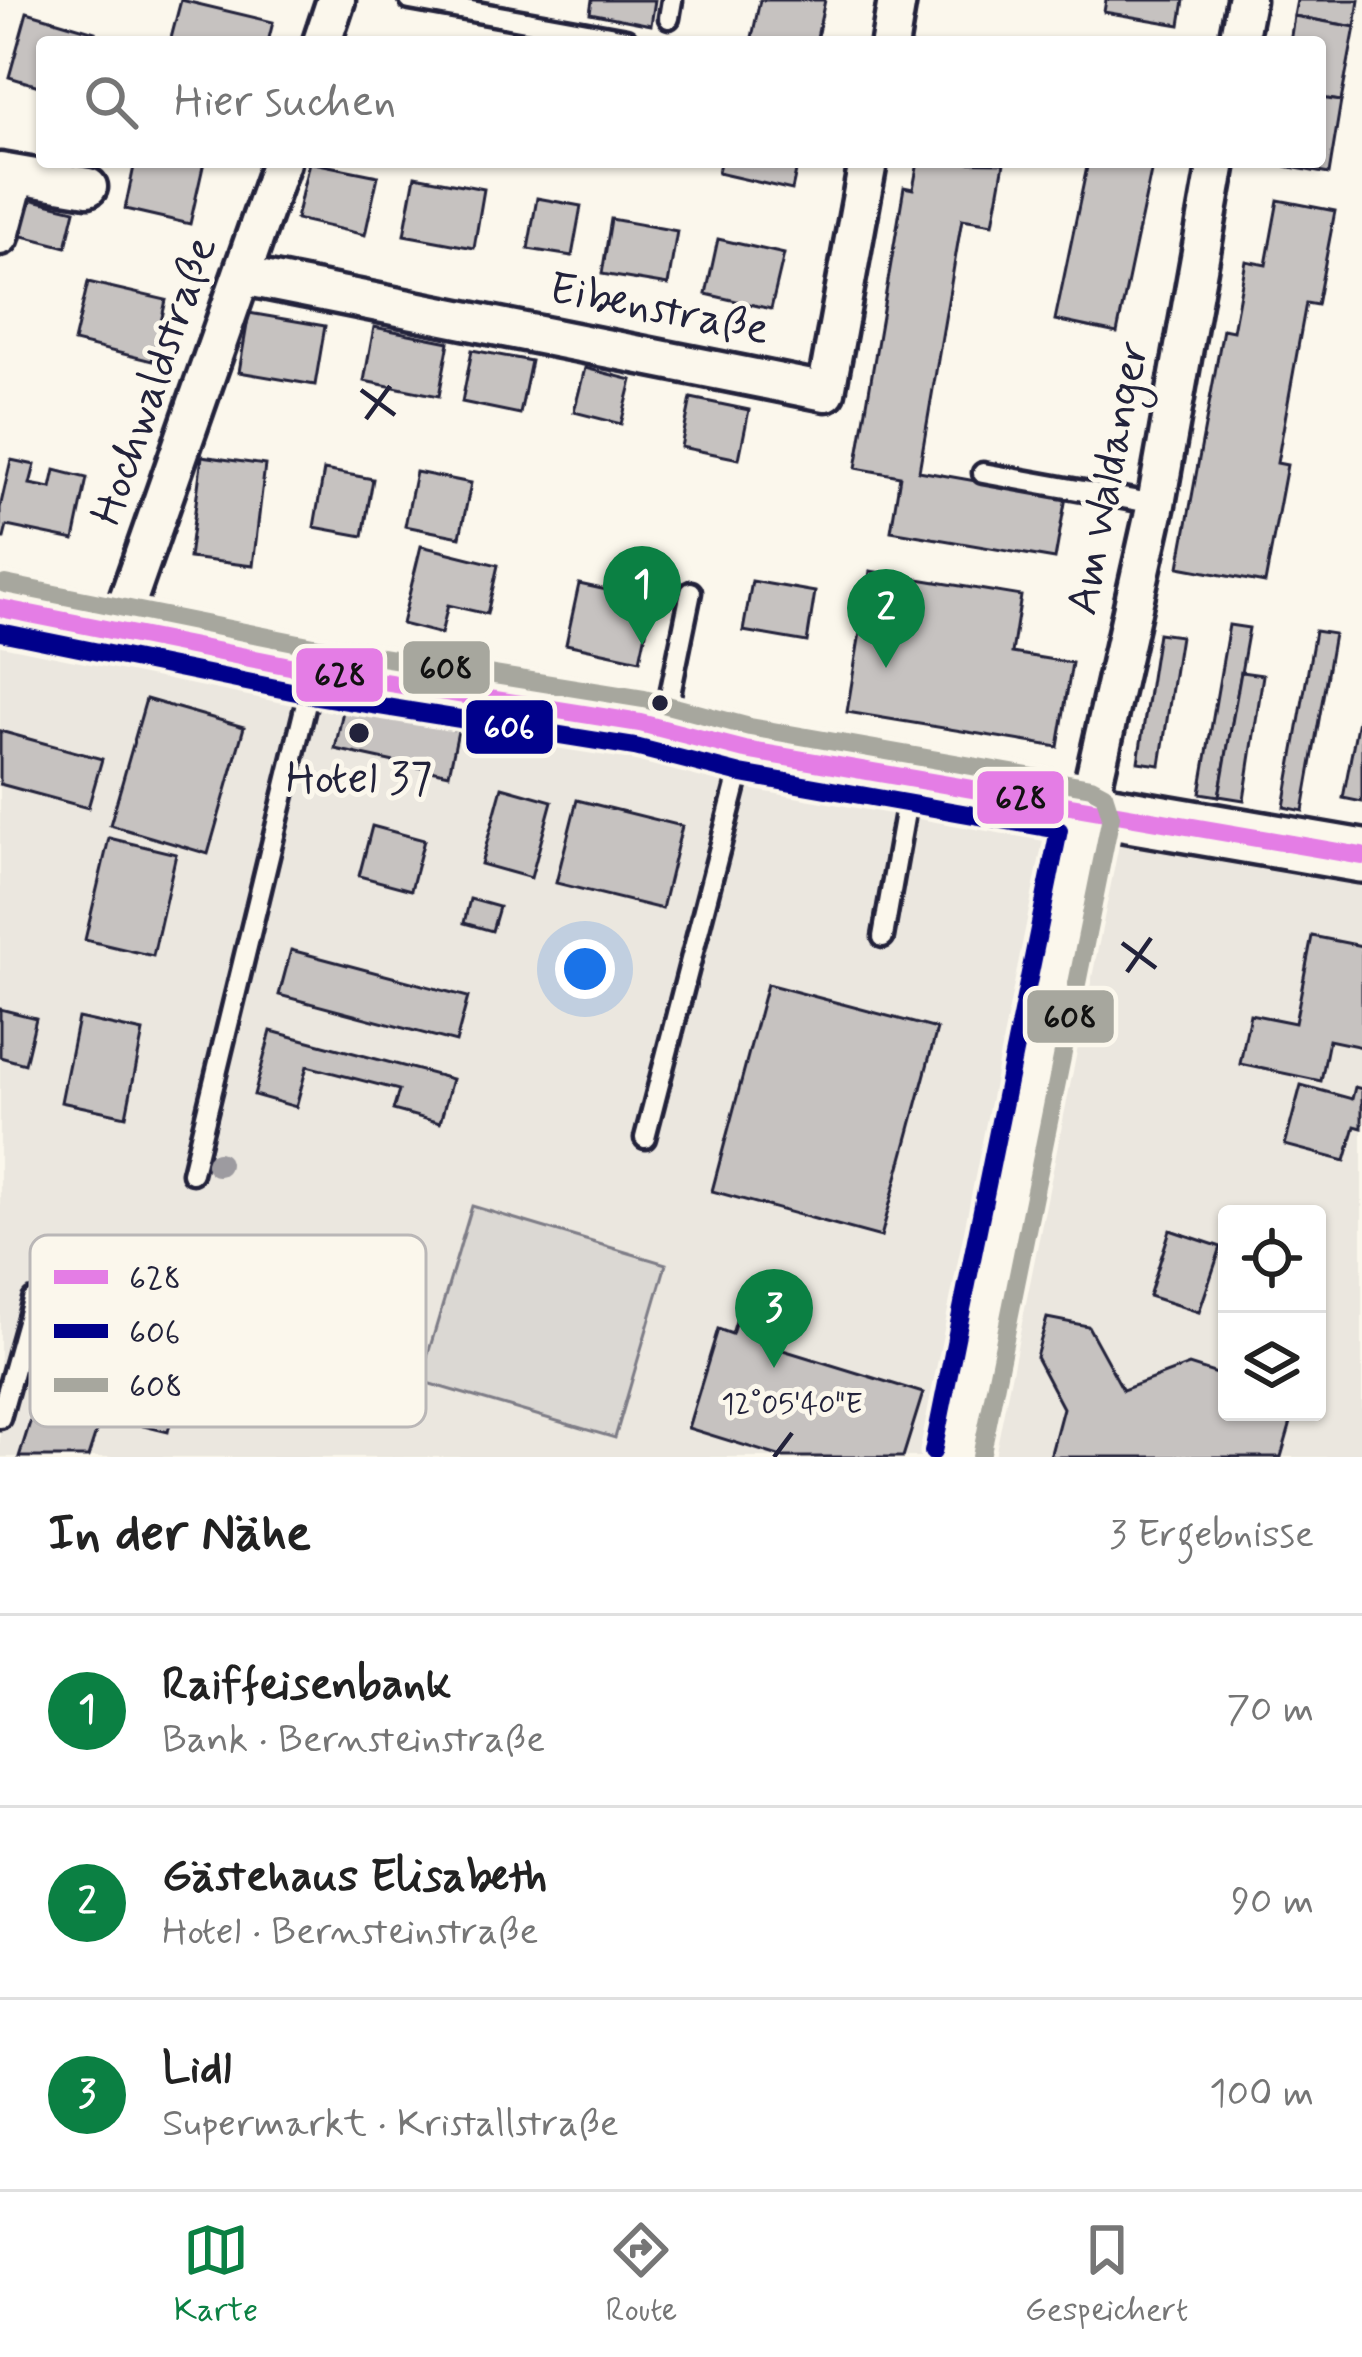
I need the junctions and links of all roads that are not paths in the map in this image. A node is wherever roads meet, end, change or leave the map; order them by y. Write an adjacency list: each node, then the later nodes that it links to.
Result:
1 (336, 0): 6 (street)
2 (410, 0): 5 (lane)
3 (898, 0): 8 (street)
4 (1246, 0): 9 (street)
5 (500, 7): 7 (lane)
6 (324, 36)
7 (614, 36)
8 (891, 36)
9 (1239, 36)
10 (279, 168): 16 (street, Hochwaldstraße)
11 (867, 168): 16 (street, Eibenstraße)
12 (1216, 168): 18 (street, Am Waldanger)
13 (8, 174): 14 (street); 15 (street)
14 (88, 188)
15 (0, 236)
16 (243, 276): 21 (street, Hochwaldstraße)
17 (982, 472): 18 (lane)
18 (1156, 504): 26 (street, Am Waldanger)
19 (691, 592): 23 (lane)
20 (0, 608): 21 (street)
21 (118, 632): 22 (street)
22 (315, 670): 23 (street); 30 (lane)
23 (663, 728): 24 (street)
24 (745, 750): 25 (street); 29 (lane)
25 (911, 779): 26 (street); 28 (lane)
26 (1087, 812): 27 (street); 33 (street, Am Waldanger)
27 (1362, 856)
28 (883, 937)
29 (645, 1138)
30 (192, 1173)
31 (30, 1311): 32 (lane)
32 (0, 1418)
33 (957, 1457)

